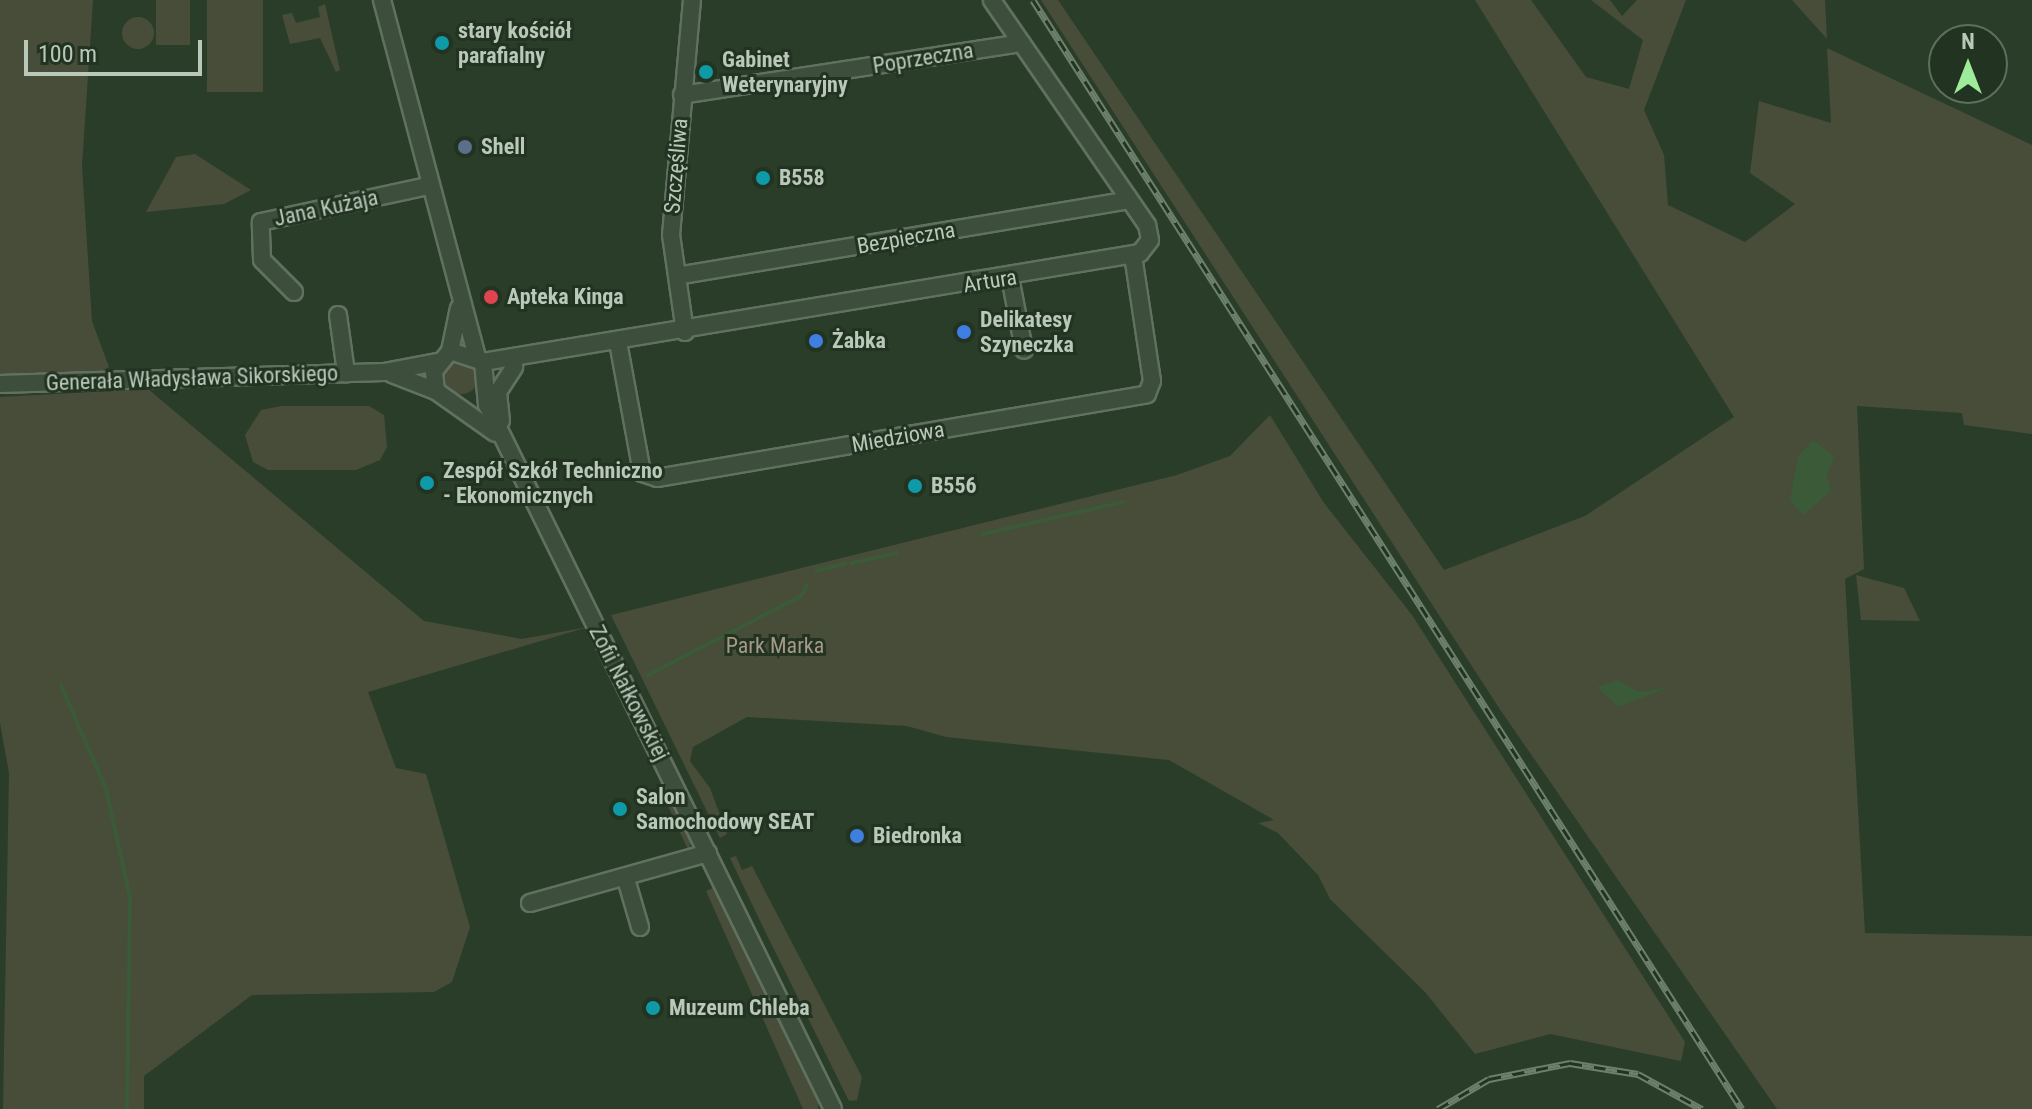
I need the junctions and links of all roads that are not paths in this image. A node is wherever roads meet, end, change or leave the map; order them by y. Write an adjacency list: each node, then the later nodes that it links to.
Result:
1 (382, 0): 6 (street)
2 (692, 0): 5 (street, Szczęśliwa)
3 (992, 0): 4 (street)
4 (1021, 43): 5 (street, Poprzeczna); 7 (street)
5 (682, 95): 14 (street, Szczęśliwa)
6 (427, 186): 11 (street, Jana Kużaja); 12 (street)
7 (1129, 200): 8 (street); 9 (street, Bezpieczna)
8 (1133, 256): 10 (street, Artura); 15 (street, Miedziowa)
9 (682, 275)
10 (1010, 277): 14 (street, Artura); 16 (street)
11 (294, 292)
12 (460, 307): 17 (street); 20 (street)
13 (338, 315): 22 (street)
14 (685, 332): 15 (street, Artura)
15 (618, 342): 18 (street, Artura)
16 (1024, 350)
17 (444, 356): 20 (street); 21 (street); 24 (street)
18 (538, 357): 19 (street, Artura); 20 (street, Artura)
19 (514, 367): 20 (street, Artura); 26 (street)
20 (483, 371): 25 (street); 26 (street)
21 (384, 372): 22 (street, Generała Władysława Sikorskiego); 24 (street)
22 (346, 373): 23 (street, Generała Władysława Sikorskiego)
23 (0, 384)
24 (436, 391): 25 (street)
25 (451, 401): 26 (street)
26 (509, 450): 27 (street, Zofii Nałkowskiej)
27 (708, 853): 28 (street); 31 (street, Zofii Nałkowskiej)
28 (626, 879): 29 (street); 30 (street)
29 (530, 903)
30 (640, 927)
31 (833, 1109)

